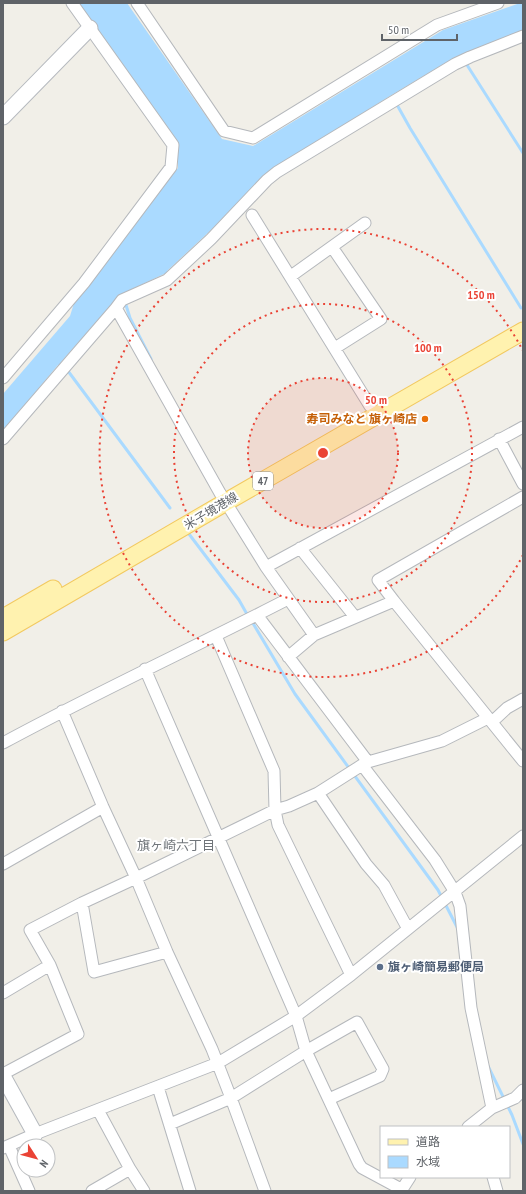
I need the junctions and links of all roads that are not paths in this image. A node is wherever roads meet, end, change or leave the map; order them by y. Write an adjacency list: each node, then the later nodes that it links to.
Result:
1 (72, 3): 4 (street)
2 (498, 3): 3 (street)
3 (141, 4)
4 (90, 28): 6 (street); 15 (street)
5 (520, 37): 11 (street)
6 (3, 117)
7 (252, 216): 10 (street)
8 (365, 223): 9 (street)
9 (332, 247): 10 (street); 14 (street)
10 (291, 276): 14 (street)
11 (116, 308): 18 (street); 21 (street)
12 (523, 318): 16 (main road, 米子境港線 / 47)
13 (523, 331): 21 (main road, 米子境港線 / 47)
14 (335, 348): 16 (street)
15 (3, 378)
16 (370, 406): 21 (main road, 米子境港線 / 47)
17 (523, 427): 19 (street)
18 (3, 439)
19 (499, 439): 20 (street); 23 (street)
20 (523, 484)
21 (223, 497): 24 (street); 29 (main road, 米子境港線 / 47); 30 (main road, 米子境港線 / 47)
22 (523, 497): 26 (street)
23 (300, 548): 24 (street); 28 (street)
24 (266, 567): 25 (street)
25 (288, 599): 27 (street); 31 (street)
26 (394, 601): 28 (street); 37 (street)
27 (256, 615): 32 (street); 33 (street)
28 (355, 617): 31 (street)
29 (3, 618)
30 (3, 632)
31 (314, 635): 33 (street)
32 (216, 636): 34 (street); 43 (street)
33 (288, 657): 40 (street)
34 (145, 670): 36 (street); 45 (street)
35 (523, 699): 37 (street)
36 (62, 711): 38 (street); 42 (street)
37 (490, 720): 39 (street); 40 (street)
38 (3, 743)
39 (523, 761)
40 (365, 764): 41 (street); 48 (street)
41 (318, 793): 43 (street); 50 (street)
42 (103, 807): 46 (street); 47 (street)
43 (276, 810): 45 (street); 53 (street)
44 (523, 836): 48 (street)
45 (218, 838): 47 (street); 55 (street)
46 (3, 864)
47 (136, 878): 49 (street); 51 (street)
48 (455, 892): 50 (street); 63 (street)
49 (82, 903): 51 (street); 52 (street)
50 (408, 929): 53 (street)
51 (167, 952): 57 (street)
52 (50, 965): 54 (street); 58 (street)
53 (351, 975): 55 (street)
54 (3, 993)
55 (296, 1016): 56 (street); 57 (street)
56 (306, 1051): 61 (street); 62 (street); 62 (street)
57 (218, 1063): 59 (street); 61 (street)
58 (3, 1075): 67 (street)
59 (158, 1087): 64 (street); 65 (street)
60 (523, 1090): 63 (street)
61 (231, 1098): 65 (street); 77 (street)
62 (329, 1099): 72 (street)
63 (492, 1108): 66 (street)
64 (98, 1110): 67 (street); 69 (street)
65 (170, 1124): 76 (street)
66 (474, 1125)
67 (35, 1134): 68 (street)
68 (6, 1147): 73 (street)
69 (130, 1169): 74 (street); 75 (street)
70 (409, 1178): 72 (street)
71 (493, 1178): 78 (street)
72 (401, 1190)
73 (29, 1191)
74 (92, 1191)
75 (144, 1191)
76 (190, 1191)
77 (265, 1191)
78 (497, 1191)

